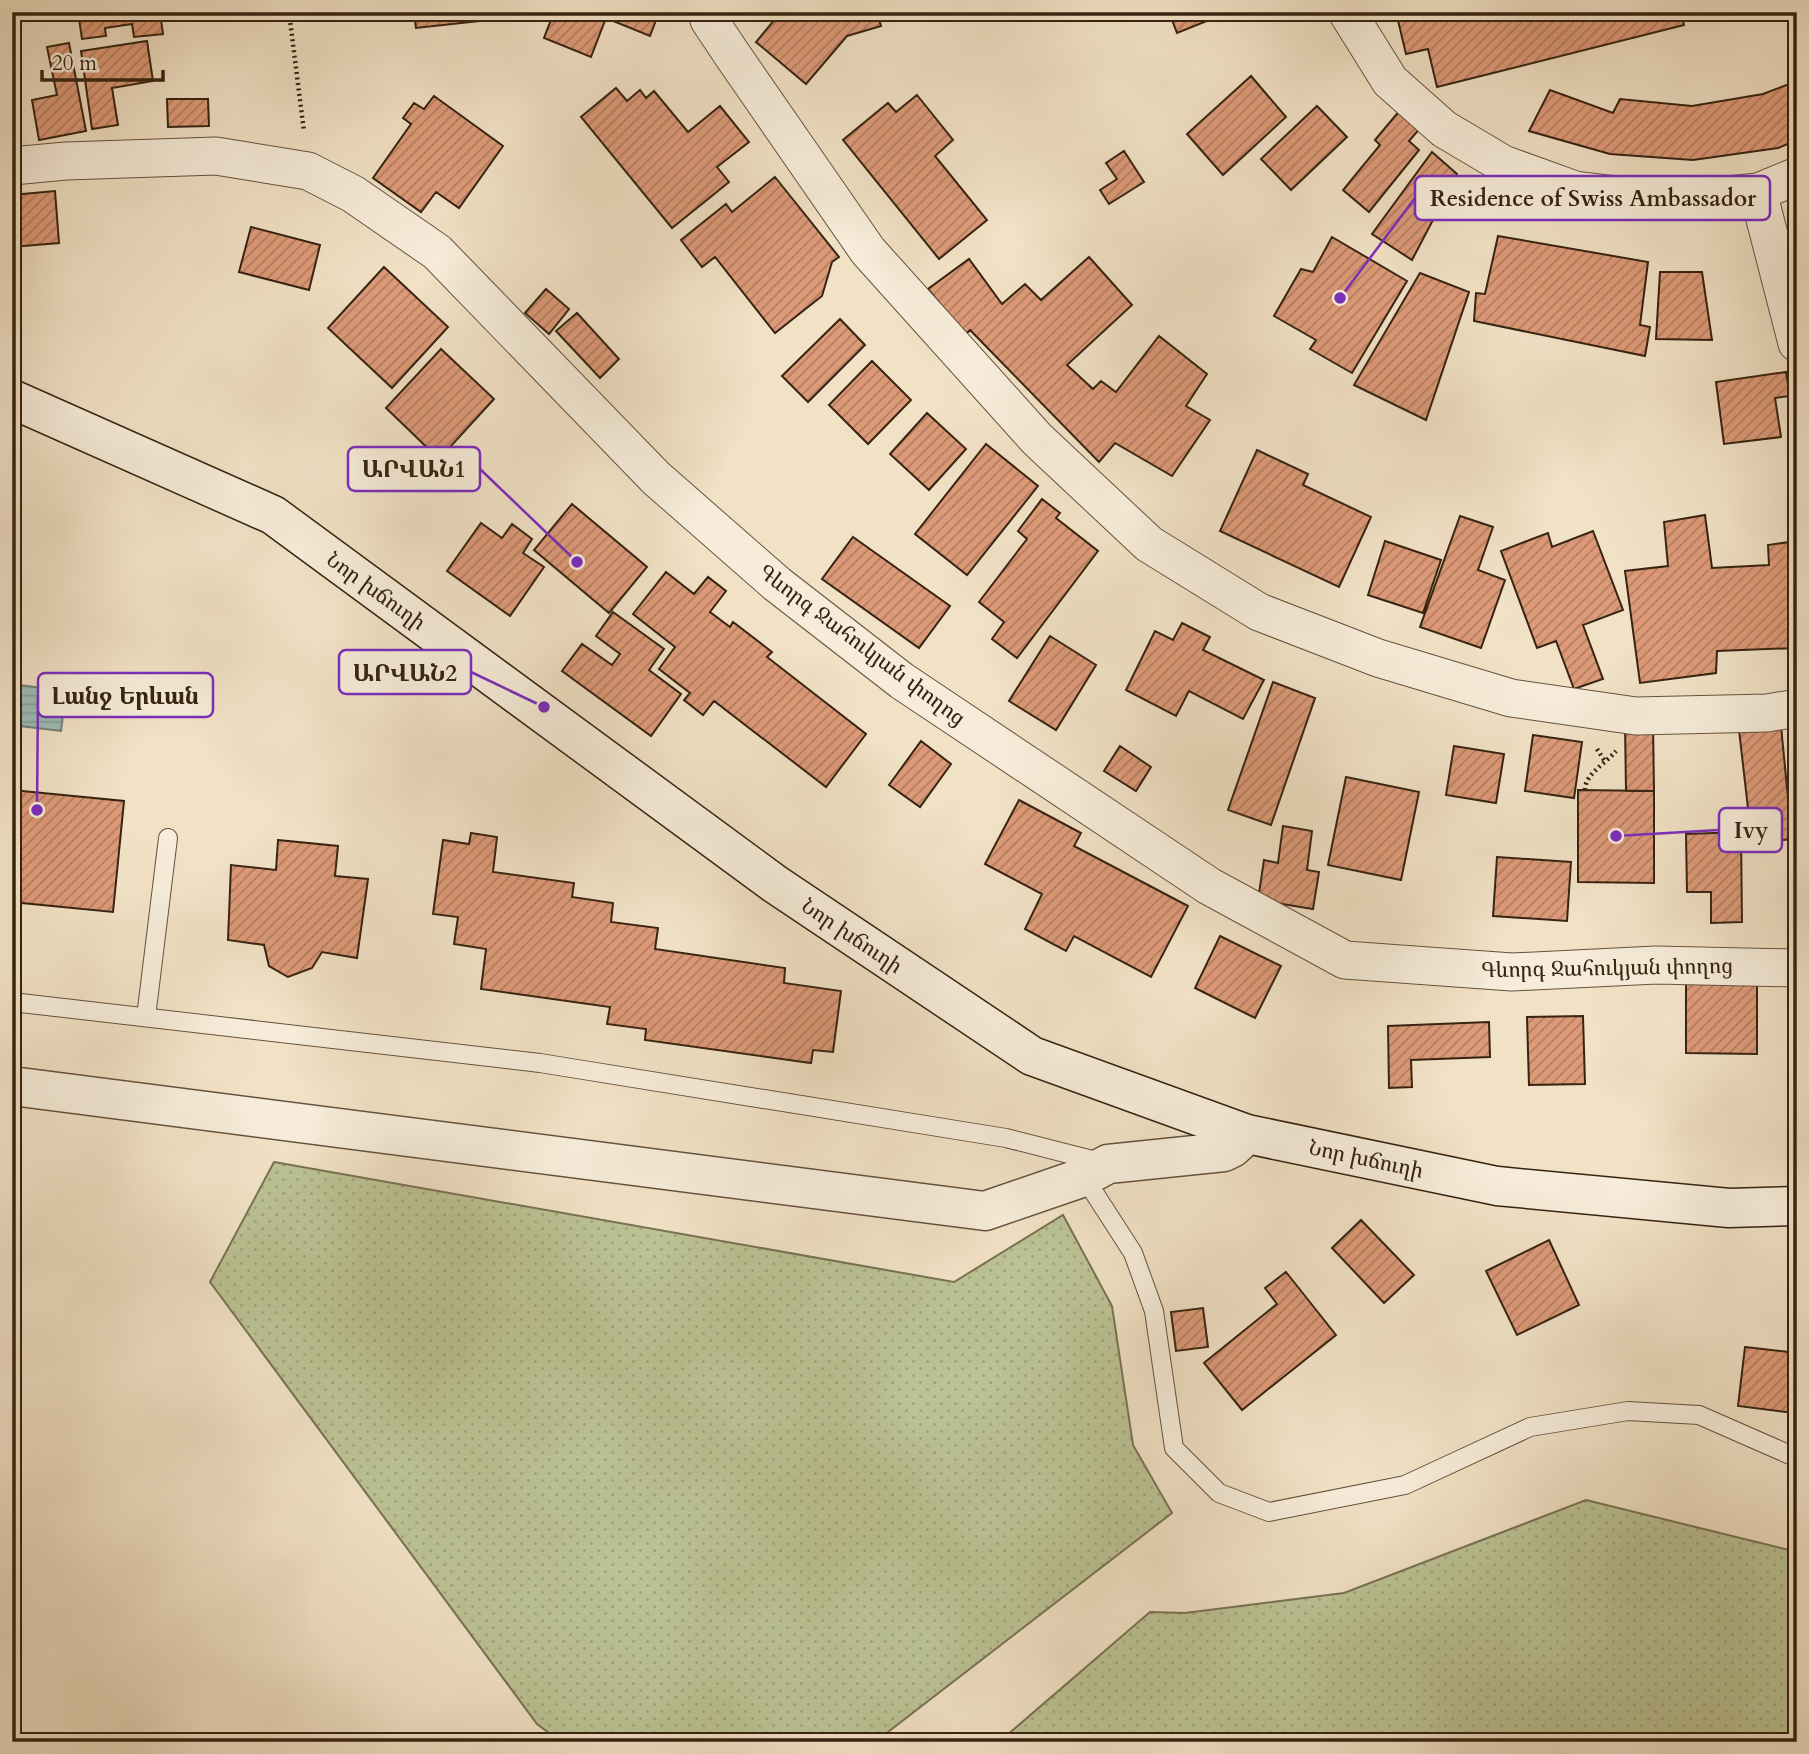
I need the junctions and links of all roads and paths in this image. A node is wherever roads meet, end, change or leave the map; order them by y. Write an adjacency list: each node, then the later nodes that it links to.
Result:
1 (289, 12): 5 (path)
2 (707, 12): 10 (street)
3 (1347, 12): 7 (street)
4 (12, 166): 5 (street, Գևորգ Ջահուկյան փողոց)
5 (308, 171): 16 (street, Գևորգ Ջահուկյան փողոց)
6 (1797, 176): 7 (street)
7 (1758, 192): 8 (street)
8 (1797, 343)
9 (12, 400): 20 (main road, Նոր խճուղի)
10 (1797, 708)
11 (1597, 749): 12 (path)
12 (1605, 763)
13 (1594, 771): 14 (path)
14 (1586, 790)
15 (168, 838): 18 (lane)
16 (1797, 968)
17 (12, 1003): 18 (lane)
18 (146, 1017): 21 (lane)
19 (12, 1086): 21 (main road)
20 (1247, 1134): 21 (main road); 22 (main road, Նոր խճուղի)
21 (1096, 1170): 23 (lane)
22 (1797, 1206)
23 (1797, 1458)

